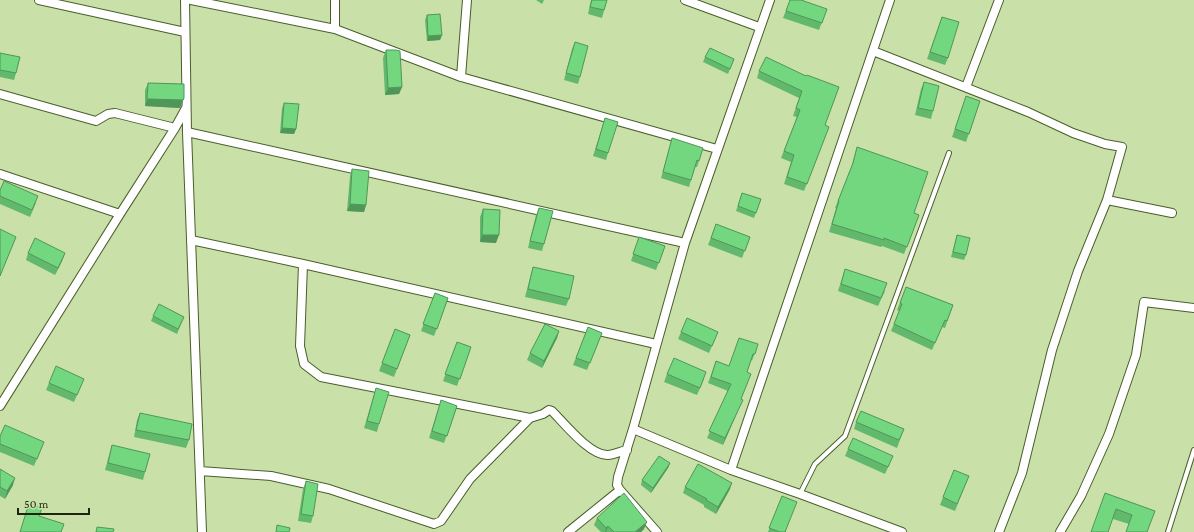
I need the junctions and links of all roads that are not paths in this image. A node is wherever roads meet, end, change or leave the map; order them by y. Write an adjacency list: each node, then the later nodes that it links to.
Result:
1 (39, 0): 12 (street)
2 (185, 0): 12 (street)
3 (191, 0): 11 (street)
4 (335, 0): 11 (street)
5 (467, 0): 14 (street)
6 (685, 0): 10 (street)
7 (770, 0): 10 (street)
8 (890, 0): 13 (street)
9 (999, 0): 15 (street)
10 (759, 27): 20 (street)
11 (335, 29): 14 (street)
12 (185, 32): 17 (street)
13 (873, 51): 15 (street); 36 (street)
14 (462, 77): 20 (street)
15 (966, 87): 23 (street)
16 (0, 94): 18 (street)
17 (187, 106): 18 (street); 19 (street)
18 (175, 128): 25 (street)
19 (187, 132): 26 (street); 27 (street)
20 (717, 149): 27 (street)
21 (949, 154): 39 (lane)
22 (0, 174): 25 (street)
23 (1107, 200): 24 (street); 44 (street)
24 (1172, 213)
25 (120, 214): 31 (street)
26 (191, 240): 28 (street); 37 (street)
27 (685, 243): 30 (street)
28 (303, 264): 30 (street); 32 (street)
29 (1194, 308): 45 (street)
30 (656, 344): 33 (street)
31 (0, 406)
32 (530, 418): 34 (street); 37 (street)
33 (633, 429): 34 (street); 36 (street)
34 (627, 450): 38 (street)
35 (1194, 450): 46 (lane)
36 (731, 470): 39 (street)
37 (200, 471): 40 (street)
38 (620, 490): 41 (street); 42 (street)
39 (800, 494): 43 (street)
40 (202, 532)
41 (568, 532)
42 (657, 532)
43 (902, 532)
44 (999, 532)
45 (1060, 532)
46 (1168, 532)

